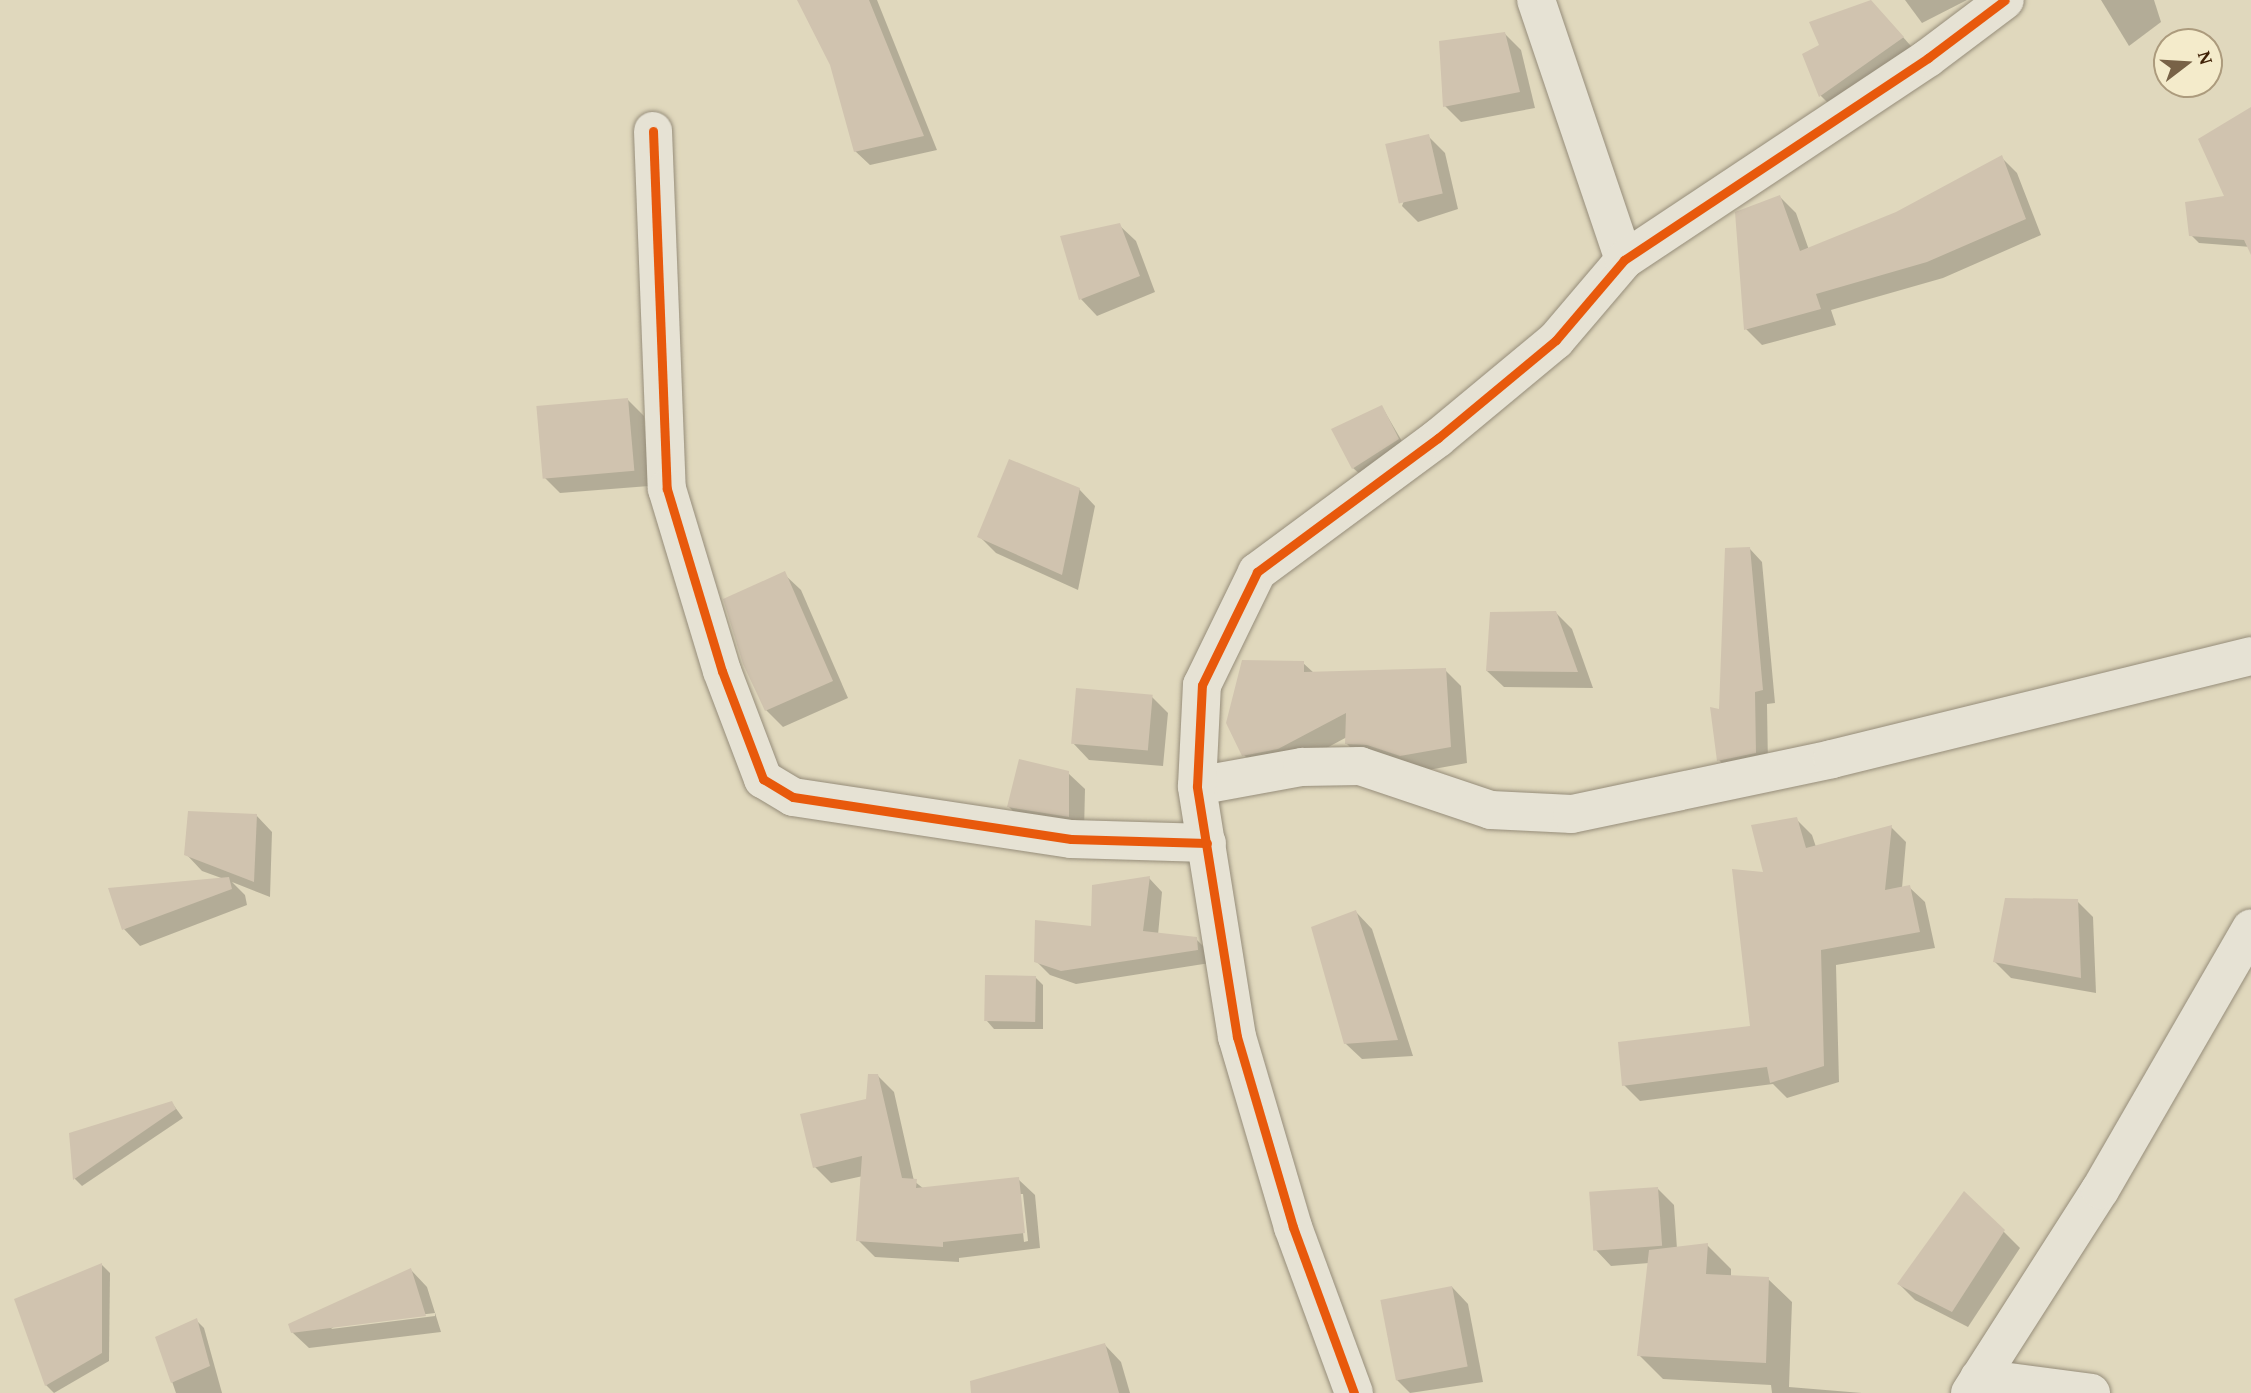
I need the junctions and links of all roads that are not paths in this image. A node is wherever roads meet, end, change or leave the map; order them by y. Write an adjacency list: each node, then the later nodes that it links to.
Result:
1 (1536, 0): 4 (street)
2 (2005, 0): 4 (street)
3 (653, 131): 7 (street)
4 (1624, 260): 6 (street)
5 (2251, 656): 6 (street)
6 (1197, 786): 7 (street)
7 (1207, 843): 10 (street)
8 (2251, 928): 9 (street)
9 (1975, 1385): 11 (street)
10 (1354, 1393)
11 (2091, 1393)

